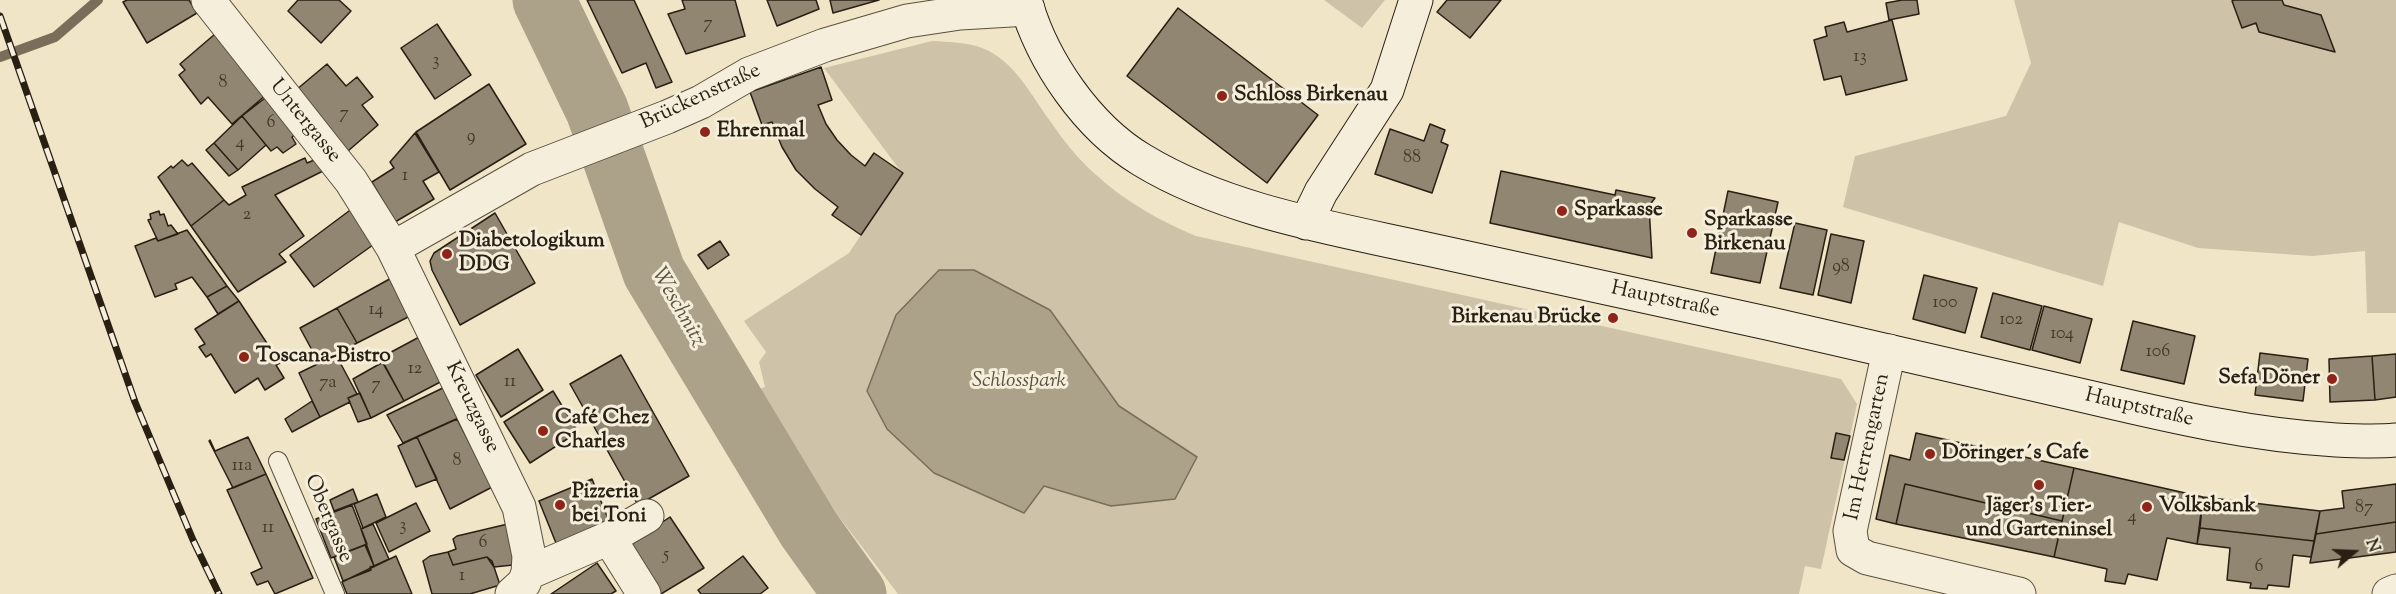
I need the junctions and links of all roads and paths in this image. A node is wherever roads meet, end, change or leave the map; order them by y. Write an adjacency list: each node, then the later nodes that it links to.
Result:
1 (208, 0): 5 (street, Untergasse)
2 (1416, 0): 4 (street)
3 (1026, 5): 4 (street, Hauptstraße); 5 (street, Brückenstraße)
4 (1306, 223): 6 (street, Hauptstraße)
5 (393, 248): 11 (street, Kreuzgasse)
6 (1889, 351): 7 (street, Hauptstraße); 15 (street, Im Herrengarten)
7 (2396, 440)
8 (278, 461): 13 (lane, Obergasse)
9 (647, 516): 10 (street, Kreuzgasse)
10 (609, 538): 11 (street, Kreuzgasse); 14 (street)
11 (520, 584)
12 (2396, 591): 16 (street)
13 (334, 594)
14 (644, 594)
15 (2019, 594)
16 (2389, 594)

